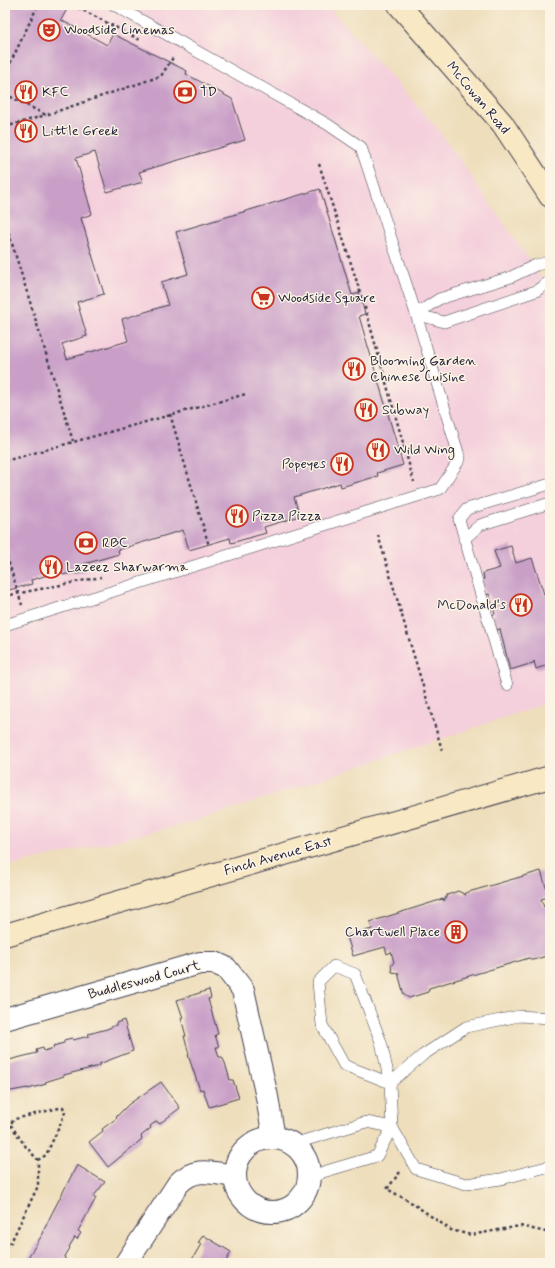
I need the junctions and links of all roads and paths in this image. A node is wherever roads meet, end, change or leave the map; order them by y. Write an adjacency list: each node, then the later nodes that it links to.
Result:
1 (38, 5): 5 (path)
2 (114, 5): 4 (lane)
3 (399, 5): 10 (main road, McCowan Road)
4 (181, 42): 7 (path); 14 (lane)
5 (5, 74)
6 (5, 94): 7 (path)
7 (46, 115): 8 (path)
8 (5, 127)
9 (319, 164): 20 (path)
10 (550, 196)
11 (5, 221): 17 (path)
12 (550, 262): 14 (lane)
13 (550, 281): 14 (lane)
14 (416, 314): 20 (lane)
15 (246, 394): 16 (path)
16 (170, 414): 17 (path); 25 (path)
17 (73, 441): 18 (path)
18 (5, 461)
19 (550, 484): 23 (lane)
20 (416, 497): 25 (lane)
21 (550, 503): 23 (lane)
22 (378, 535): 32 (path)
23 (464, 538): 31 (lane)
24 (5, 551): 27 (path)
25 (214, 560): 29 (lane)
26 (108, 576): 27 (path)
27 (18, 593): 28 (path); 29 (path)
28 (5, 596)
29 (26, 619): 30 (lane)
30 (5, 625)
31 (507, 685)
32 (442, 750)
33 (550, 777): 34 (main road, Finch Avenue East)
34 (5, 935)
35 (550, 1018): 37 (lane)
36 (5, 1019): 39 (street, Buddleswood Court)
37 (390, 1083): 37 (lane); 38 (lane)
38 (392, 1127): 39 (lane); 40 (lane); 44 (lane)
39 (283, 1141): 43 (street); 44 (street)
40 (410, 1159): 42 (lane); 45 (path)
41 (38, 1160): 41 (path); 46 (path)
42 (550, 1166)
43 (235, 1176): 44 (street); 47 (street)
44 (310, 1179)
45 (550, 1232)
46 (5, 1248)
47 (126, 1263)

